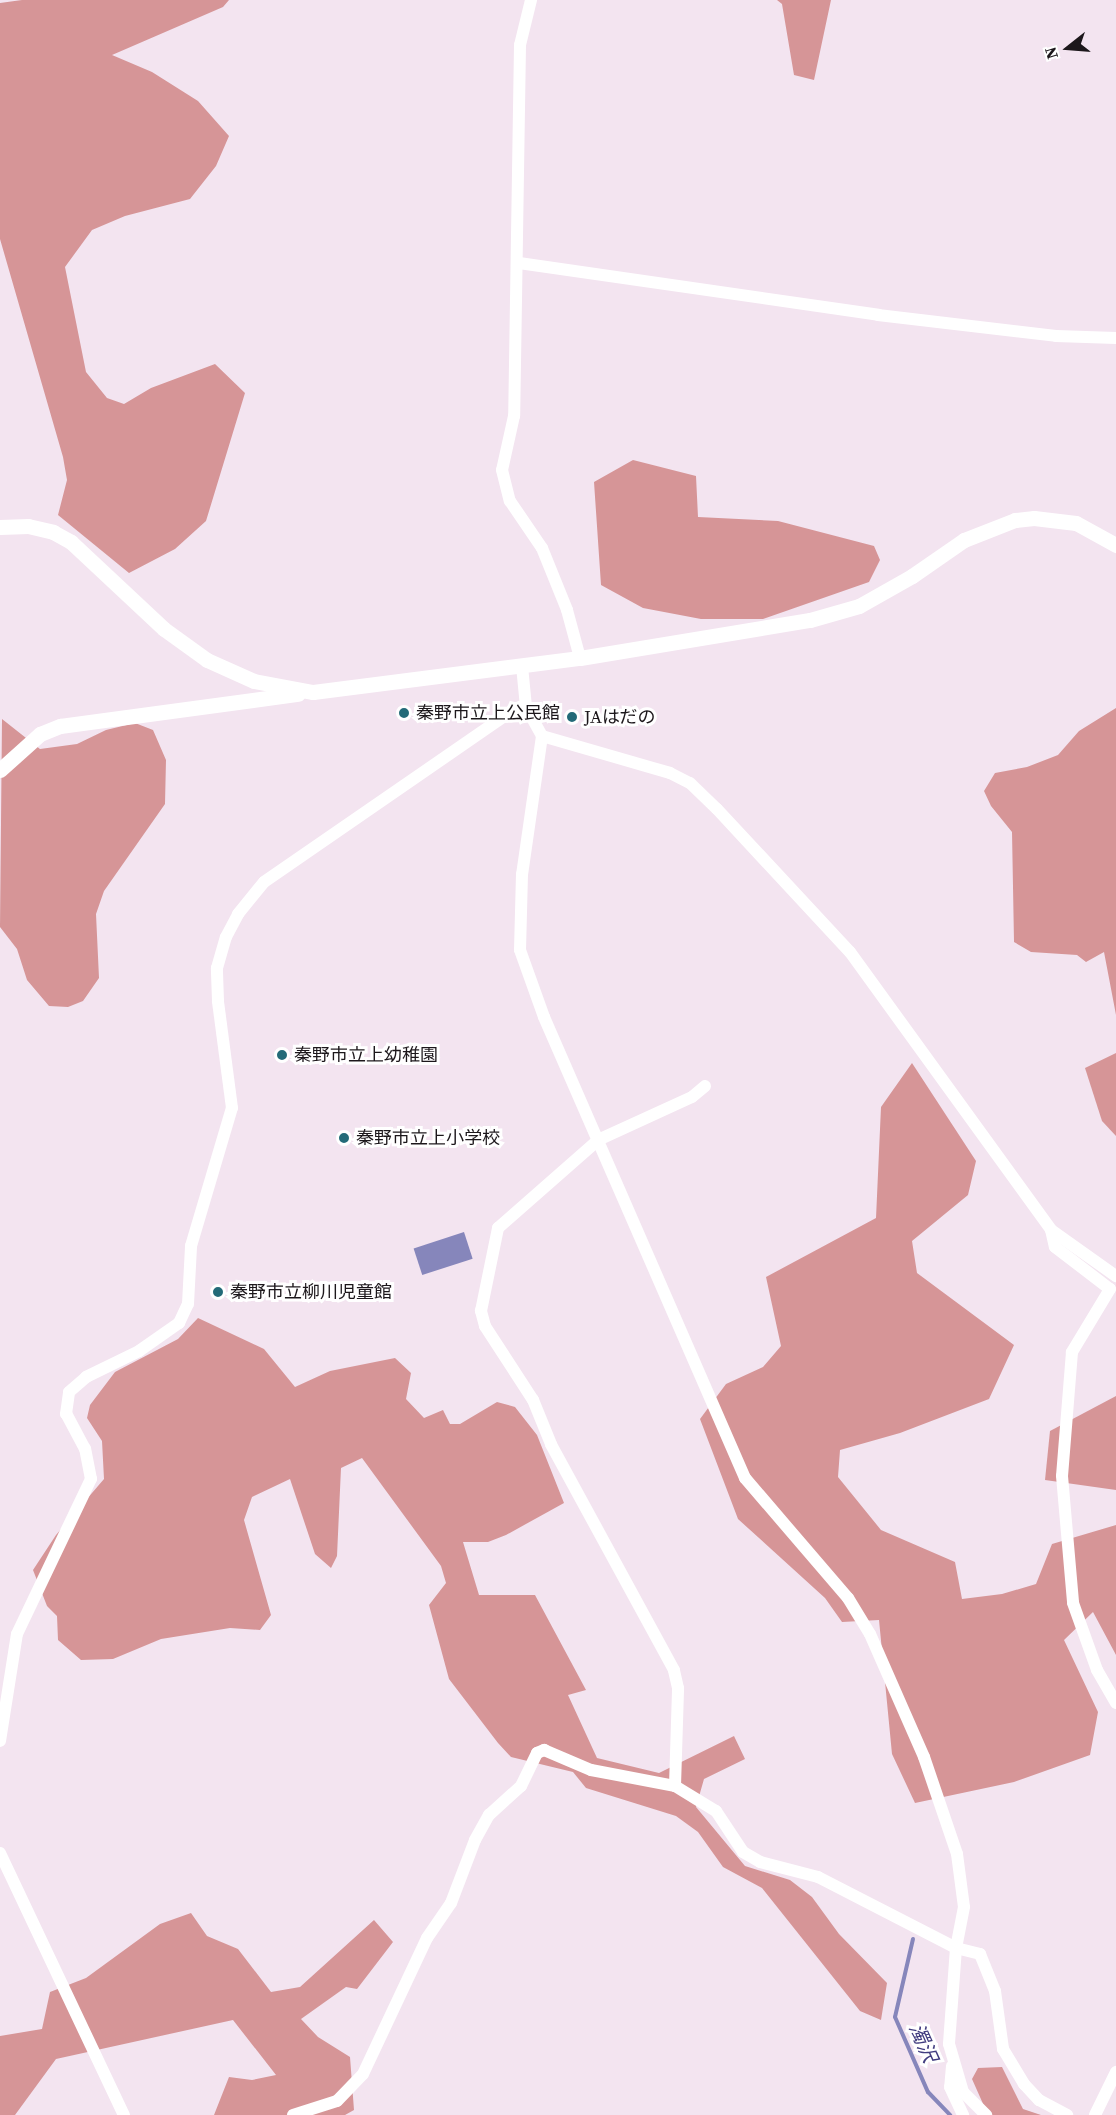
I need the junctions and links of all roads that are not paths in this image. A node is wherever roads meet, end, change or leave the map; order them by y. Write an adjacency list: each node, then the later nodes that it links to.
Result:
1 (531, 0): 2 (street)
2 (519, 263): 3 (street); 6 (street)
3 (1116, 338)
4 (0, 527): 8 (street)
5 (1116, 545): 6 (street)
6 (580, 658): 7 (street)
7 (522, 666): 8 (street); 9 (street)
8 (313, 692): 11 (street)
9 (526, 707): 10 (street); 17 (street)
10 (542, 736): 13 (street); 14 (street)
11 (0, 770)
12 (705, 1086): 13 (street)
13 (598, 1140): 18 (street); 20 (street)
14 (1051, 1230): 15 (street); 16 (street)
15 (1116, 1276)
16 (1116, 1703)
17 (0, 1742)
18 (675, 1786): 20 (street); 24 (street)
19 (0, 1854): 23 (street)
20 (956, 1948): 21 (street); 27 (street)
21 (953, 2061): 25 (street); 26 (street)
22 (1116, 2072): 28 (street)
23 (124, 2115)
24 (293, 2115)
25 (963, 2115)
26 (986, 2115)
27 (1067, 2115)
28 (1095, 2115)

